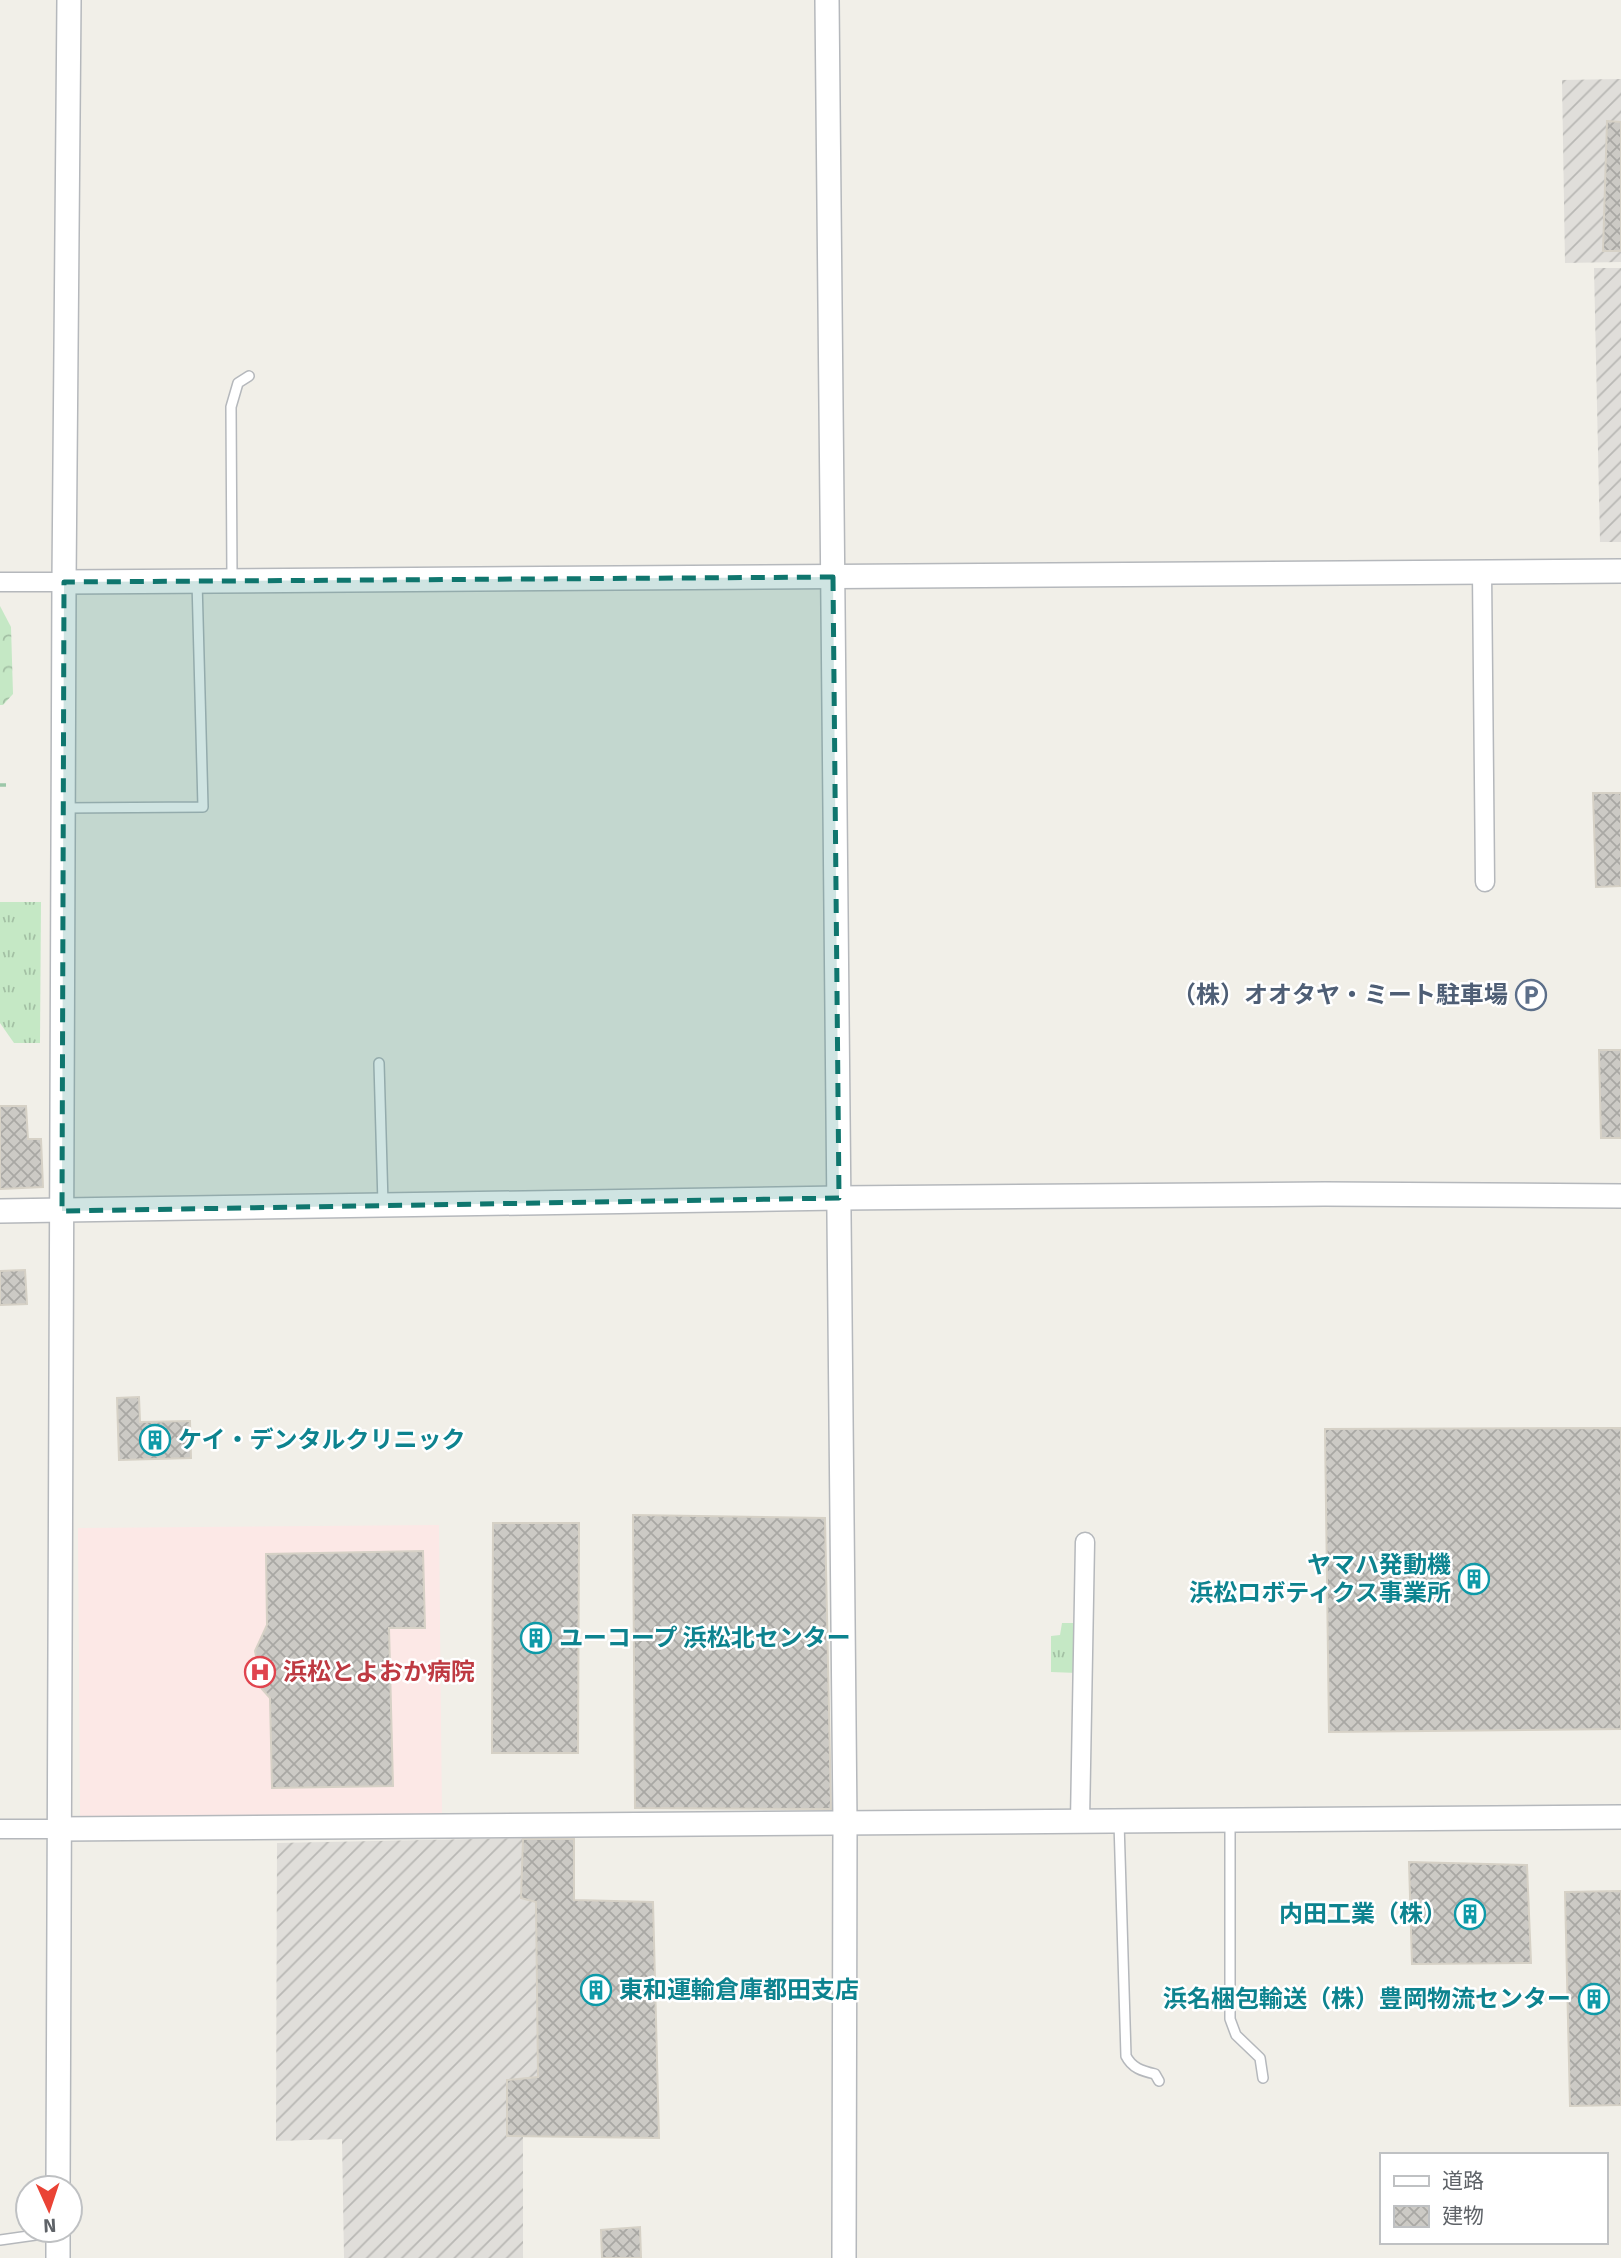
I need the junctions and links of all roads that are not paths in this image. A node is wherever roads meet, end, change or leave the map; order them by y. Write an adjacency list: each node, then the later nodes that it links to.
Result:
1 (69, 0): 10 (street)
2 (827, 0): 6 (street)
3 (249, 376): 8 (lane)
4 (1621, 571): 5 (street)
5 (1482, 572): 6 (street); 12 (street)
6 (832, 578): 8 (street); 15 (street)
7 (197, 580): 8 (street); 10 (street); 11 (lane)
8 (232, 580)
9 (0, 582): 10 (street)
10 (64, 582): 11 (street)
11 (63, 808): 18 (street)
12 (1485, 882)
13 (379, 1063): 16 (lane)
14 (1621, 1196): 15 (street)
15 (839, 1198): 16 (street); 24 (street)
16 (383, 1206): 18 (street)
17 (0, 1211): 18 (street)
18 (62, 1211): 26 (street)
19 (1085, 1542): 22 (street)
20 (1621, 1817): 21 (street)
21 (1230, 1820): 23 (street); 27 (lane)
22 (1080, 1821): 23 (street); 24 (street)
23 (1119, 1821): 28 (lane)
24 (845, 1823): 26 (street); 30 (street)
25 (0, 1829): 26 (street)
26 (59, 1829): 29 (street)
27 (1263, 2078)
28 (1159, 2081)
29 (58, 2174)
30 (844, 2258)

